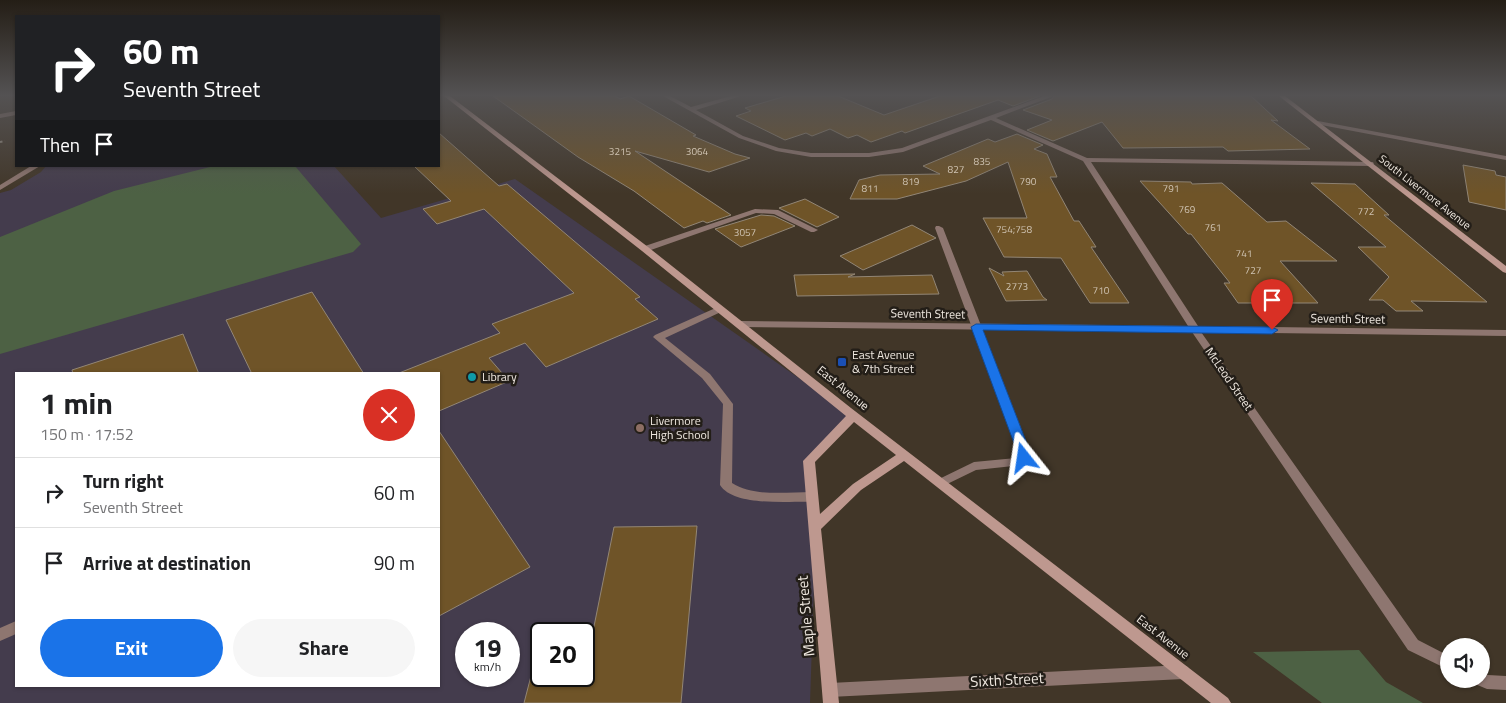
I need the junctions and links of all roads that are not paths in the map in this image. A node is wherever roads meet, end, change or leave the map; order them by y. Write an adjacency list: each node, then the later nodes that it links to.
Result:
1 (489, 129): 14 (main road, East Avenue)
2 (727, 129): 3 (street)
3 (962, 129)
4 (1016, 129): 8 (street)
5 (1325, 129): 9 (main road, South Livermore Avenue)
6 (1349, 129): 7 (street)
7 (1506, 158)
8 (1086, 160): 9 (street); 19 (street, McLeod Street)
9 (1370, 164): 15 (main road, South Livermore Avenue)
10 (35, 167): 11 (street)
11 (0, 188)
12 (939, 228): 18 (street)
13 (814, 230): 14 (street)
14 (645, 249): 16 (main road, East Avenue)
15 (1506, 270)
16 (720, 309): 17 (main road, East Avenue); 24 (street)
17 (739, 324): 18 (street, Seventh Street); 21 (main road, East Avenue)
18 (976, 327): 19 (street, Seventh Street); 23 (street)
19 (1194, 330): 20 (street, Seventh Street); 28 (street, McLeod Street)
20 (1506, 333)
21 (853, 416): 22 (main road, East Avenue); 24 (main road, Maple Street)
22 (904, 455): 23 (main road, East Avenue); 25 (main road)
23 (940, 483): 29 (main road, East Avenue)
24 (812, 497): 25 (main road, Maple Street)
25 (816, 526): 32 (main road, Maple Street)
26 (15, 628): 27 (street)
27 (0, 635)
28 (1440, 658)
29 (1183, 672): 32 (street, Sixth Street); 33 (main road, East Avenue)
30 (1490, 681): 31 (street)
31 (1506, 683)
32 (831, 696)
33 (1223, 703)

